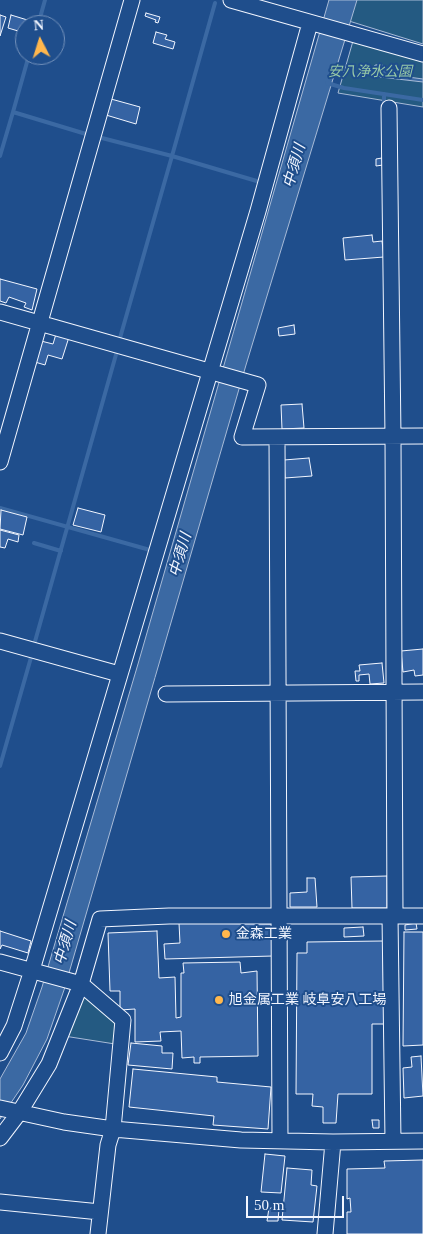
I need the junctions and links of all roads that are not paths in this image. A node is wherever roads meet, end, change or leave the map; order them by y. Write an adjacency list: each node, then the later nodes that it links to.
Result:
1 (132, 0): 7 (street)
2 (231, 0): 3 (street)
3 (312, 23): 4 (street); 8 (street)
4 (423, 54)
5 (389, 108): 10 (street)
6 (0, 312): 7 (street)
7 (40, 323): 8 (street); 12 (street)
8 (214, 372): 11 (street); 14 (street)
9 (423, 436): 10 (street)
10 (393, 437): 11 (street); 15 (street)
11 (277, 438): 17 (street)
12 (0, 462)
13 (0, 640): 14 (street)
14 (119, 674): 23 (street)
15 (394, 692): 16 (street); 17 (street); 19 (street)
16 (423, 692)
17 (279, 693): 18 (street); 21 (street)
18 (166, 694)
19 (392, 916): 20 (street); 21 (street); 31 (street)
20 (423, 916)
21 (280, 917): 24 (street); 29 (street)
22 (0, 962): 23 (street)
23 (36, 971): 24 (street); 25 (street)
24 (78, 983): 26 (street); 27 (street)
25 (0, 1053)
26 (11, 1111): 27 (street); 28 (street)
27 (113, 1128): 29 (street); 34 (street)
28 (0, 1138)
29 (280, 1140): 32 (street)
30 (423, 1140): 31 (street)
31 (393, 1141): 32 (street)
32 (333, 1142): 36 (street)
33 (0, 1202): 34 (street)
34 (100, 1212): 35 (street)
35 (98, 1234)
36 (325, 1234)

